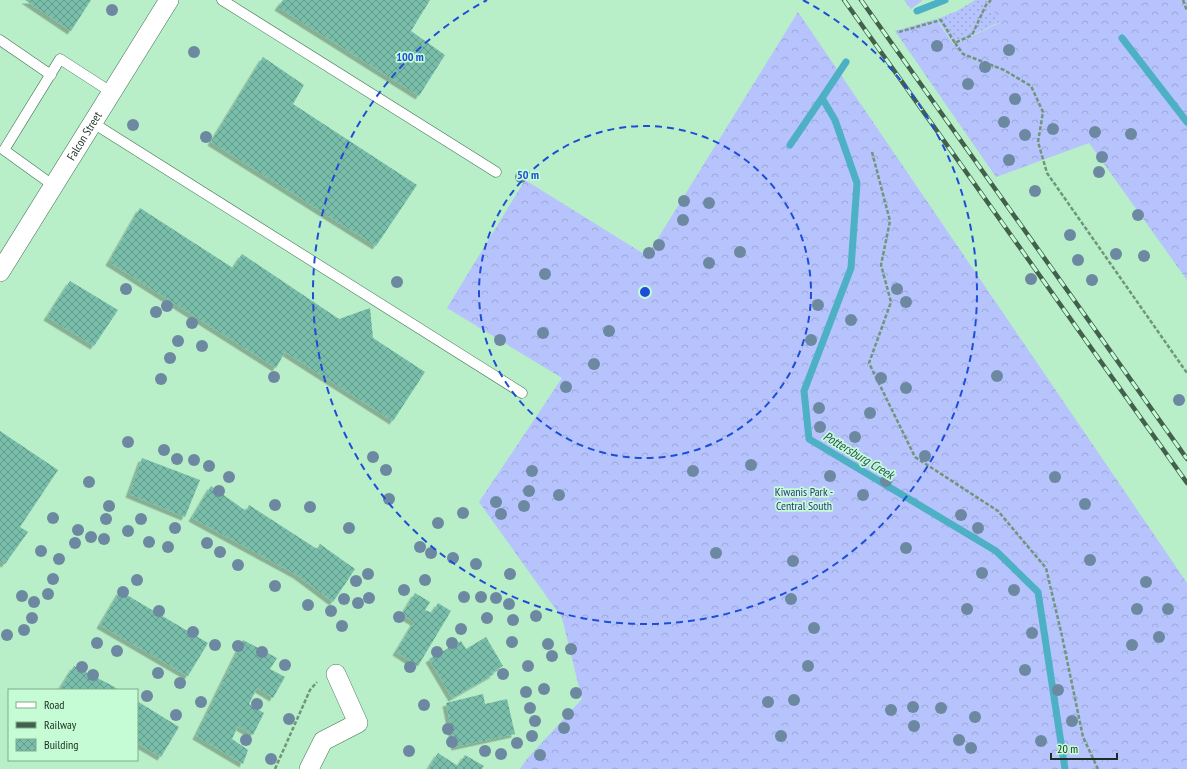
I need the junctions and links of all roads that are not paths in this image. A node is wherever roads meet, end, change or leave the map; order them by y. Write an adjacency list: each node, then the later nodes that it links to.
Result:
1 (169, 0): 5 (street, Falcon Street)
2 (222, 0): 8 (lane)
3 (0, 40): 4 (lane)
4 (51, 75): 5 (lane); 7 (lane)
5 (111, 92): 6 (street, Falcon Street)
6 (93, 123): 9 (street, Falcon Street); 11 (lane)
7 (2, 149): 9 (lane)
8 (496, 172)
9 (54, 186): 10 (street, Falcon Street)
10 (0, 272)
11 (522, 393)
12 (328, 676): 13 (street)
13 (309, 769)

